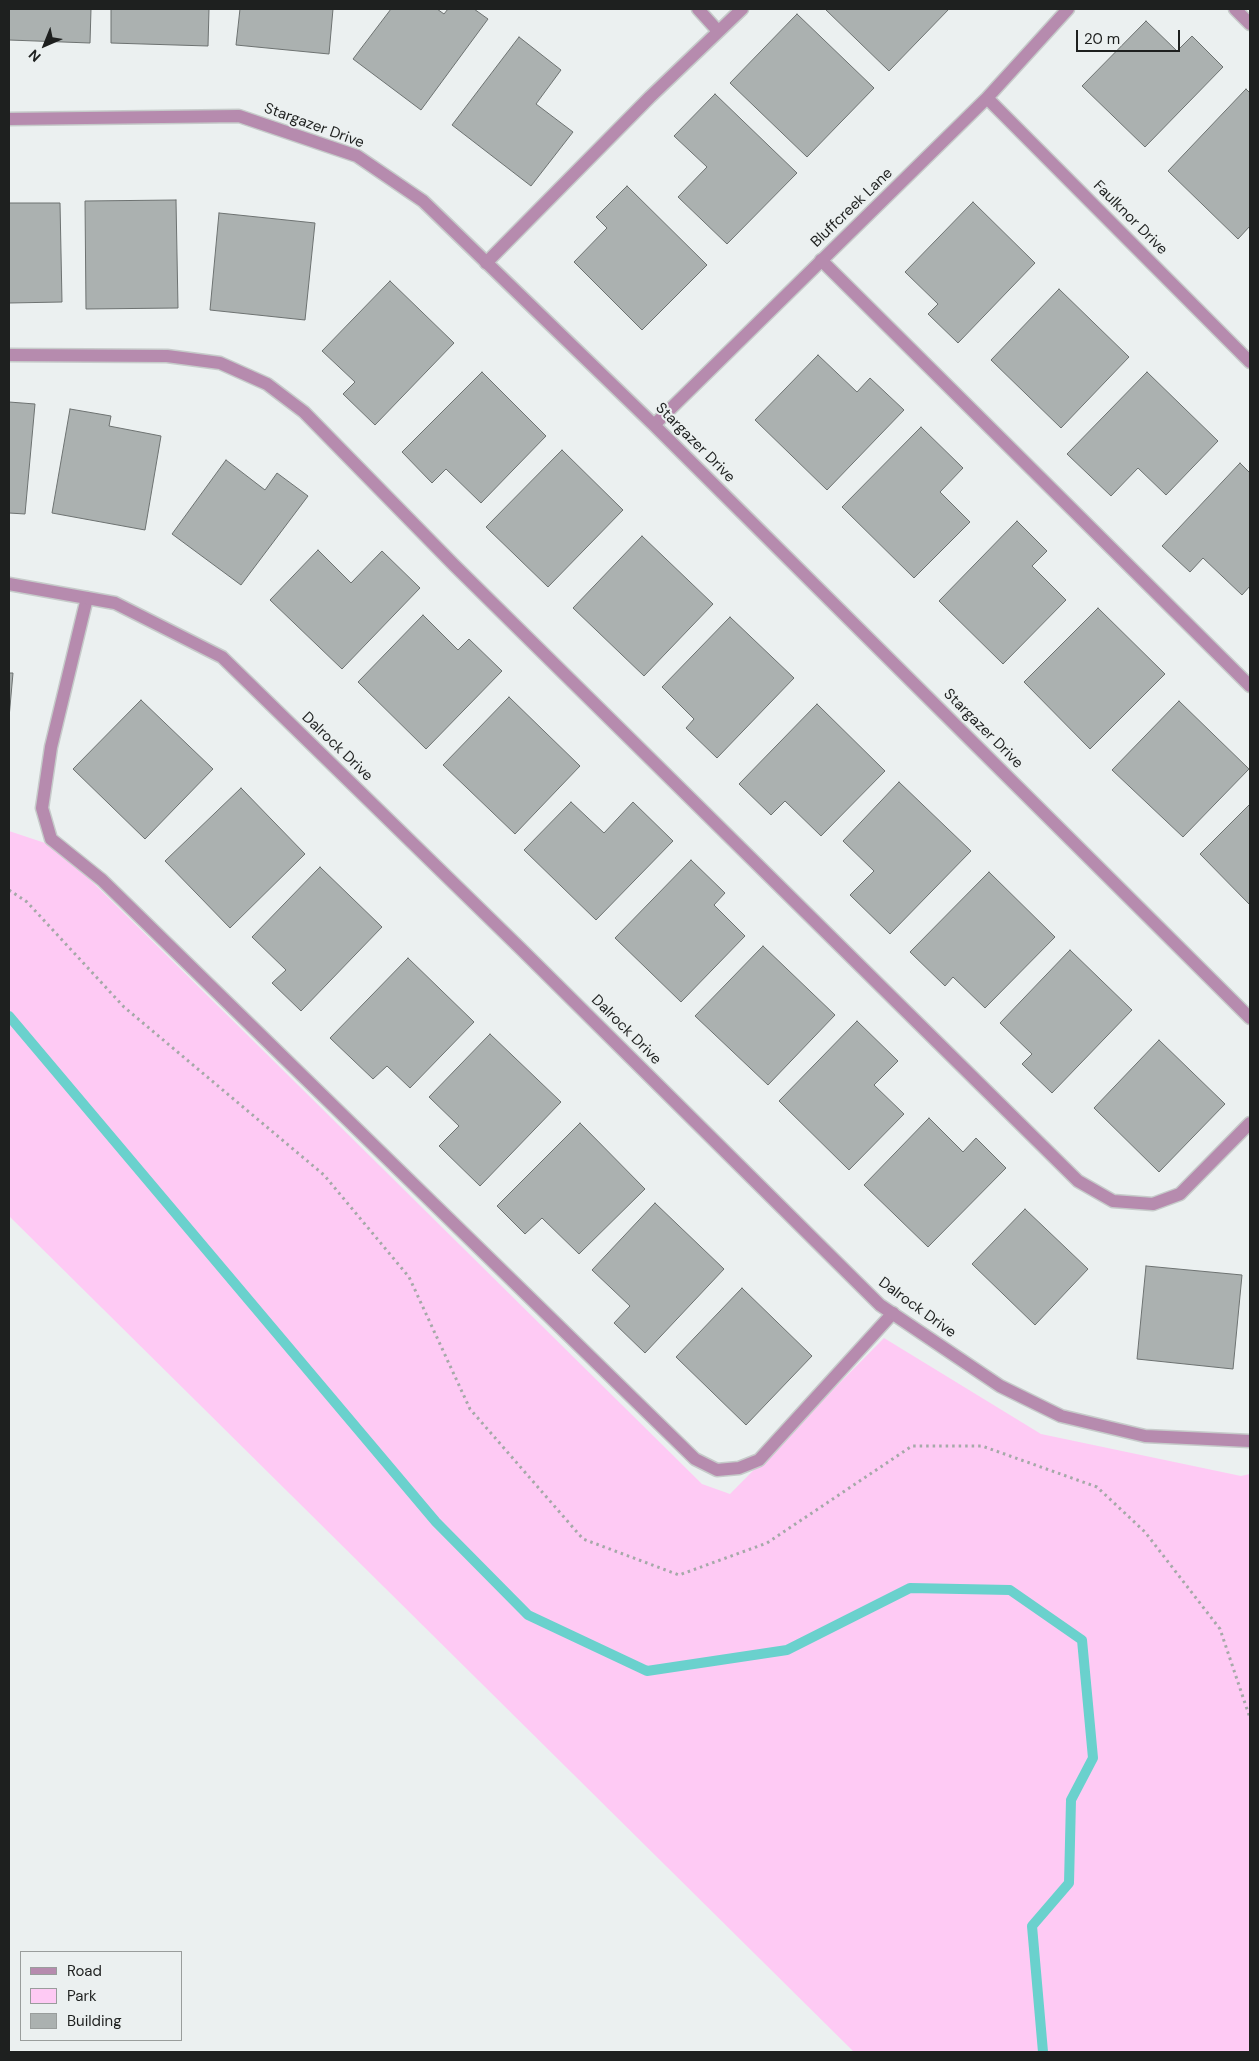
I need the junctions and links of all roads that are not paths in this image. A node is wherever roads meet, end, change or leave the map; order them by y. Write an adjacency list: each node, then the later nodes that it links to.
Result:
1 (698, 9): 6 (street)
2 (742, 9): 6 (street)
3 (1068, 9): 7 (street, Bluffcreek Lane)
4 (1235, 9): 5 (street)
5 (1250, 24)
6 (718, 31): 10 (street)
7 (987, 98): 9 (street, Bluffcreek Lane); 12 (street, Faulknor Drive)
8 (9, 119): 10 (street, Stargazer Drive)
9 (821, 260): 13 (street, Bluffcreek Lane); 16 (street)
10 (486, 263): 13 (street, Stargazer Drive)
11 (9, 355): 18 (street)
12 (1250, 362)
13 (654, 425): 17 (street, Stargazer Drive)
14 (9, 584): 15 (street, Dalrock Drive)
15 (87, 598): 19 (street, Dalrock Drive); 19 (street)
16 (1250, 686)
17 (1250, 1018)
18 (1250, 1123)
19 (893, 1313): 20 (street, Dalrock Drive)
20 (1250, 1442)

